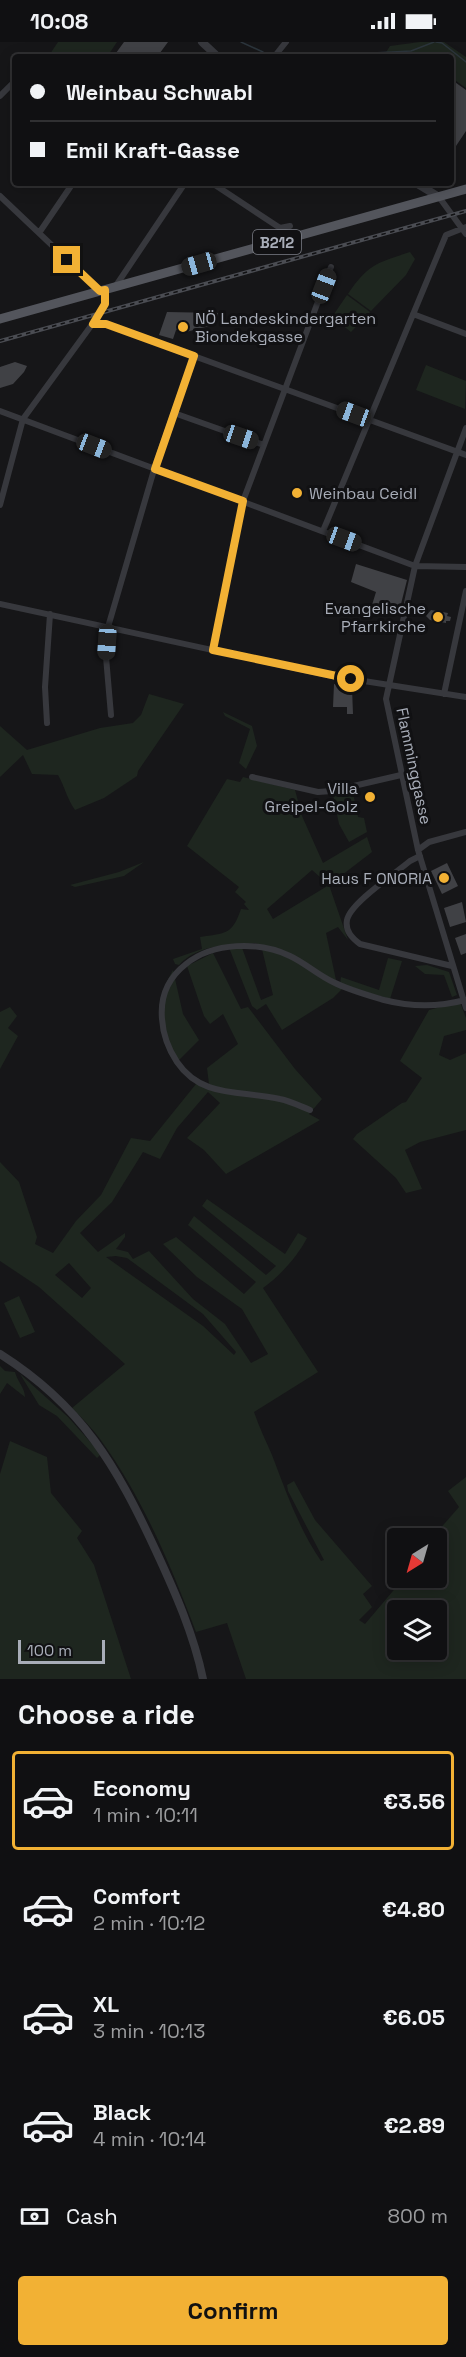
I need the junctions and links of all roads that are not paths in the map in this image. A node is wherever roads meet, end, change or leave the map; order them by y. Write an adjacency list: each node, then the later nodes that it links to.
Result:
1 (202, 42): 3 (street)
2 (286, 42): 4 (street)
3 (215, 54)
4 (276, 54)
5 (12, 83): 6 (street)
6 (0, 96)
7 (71, 186): 16 (street)
8 (183, 186): 18 (street)
9 (217, 186): 14 (street)
10 (422, 186): 13 (street)
11 (466, 189): 13 (main road, B212)
12 (0, 196): 16 (street)
13 (440, 196): 15 (street); 18 (main road, B212)
14 (290, 226)
15 (465, 230): 19 (street)
16 (39, 233): 18 (street)
17 (331, 267): 24 (street)
18 (107, 290): 20 (main road, B212); 21 (street)
19 (413, 314): 22 (street); 28 (street)
20 (0, 319)
21 (93, 324): 23 (street); 27 (street)
22 (466, 334)
23 (194, 356): 24 (street); 26 (street)
24 (285, 389): 28 (street); 30 (street)
25 (0, 411): 27 (street)
26 (174, 413): 30 (street); 33 (street)
27 (23, 419): 33 (street); 35 (street)
28 (369, 420): 31 (street); 36 (street)
29 (466, 428): 31 (street, Flamminggasse)
30 (264, 445): 34 (street)
31 (457, 451): 32 (street); 37 (street, Flamminggasse)
32 (466, 454)
33 (155, 469): 34 (street); 43 (street)
34 (243, 501): 36 (street); 44 (street)
35 (0, 505)
36 (323, 531): 37 (street)
37 (415, 566): 38 (street); 45 (street, Flamminggasse)
38 (466, 567)
39 (466, 591): 42 (street)
40 (0, 604): 41 (street)
41 (50, 614): 43 (street); 49 (street)
42 (463, 622): 46 (street)
43 (108, 627): 44 (street); 48 (street)
44 (213, 650): 45 (street)
45 (387, 686): 46 (street); 50 (street, Flamminggasse)
46 (444, 694): 47 (street)
47 (466, 697)
48 (111, 715)
49 (47, 723)
50 (401, 775): 51 (street); 53 (street, Flamminggasse)
51 (252, 777)
52 (466, 832): 53 (street)
53 (419, 853): 54 (street, Flamminggasse); 54 (street)
54 (452, 966): 55 (street, Flamminggasse)
55 (465, 1003): 56 (street)
56 (310, 1110)
57 (0, 1354): 58 (street)
58 (203, 1679)

